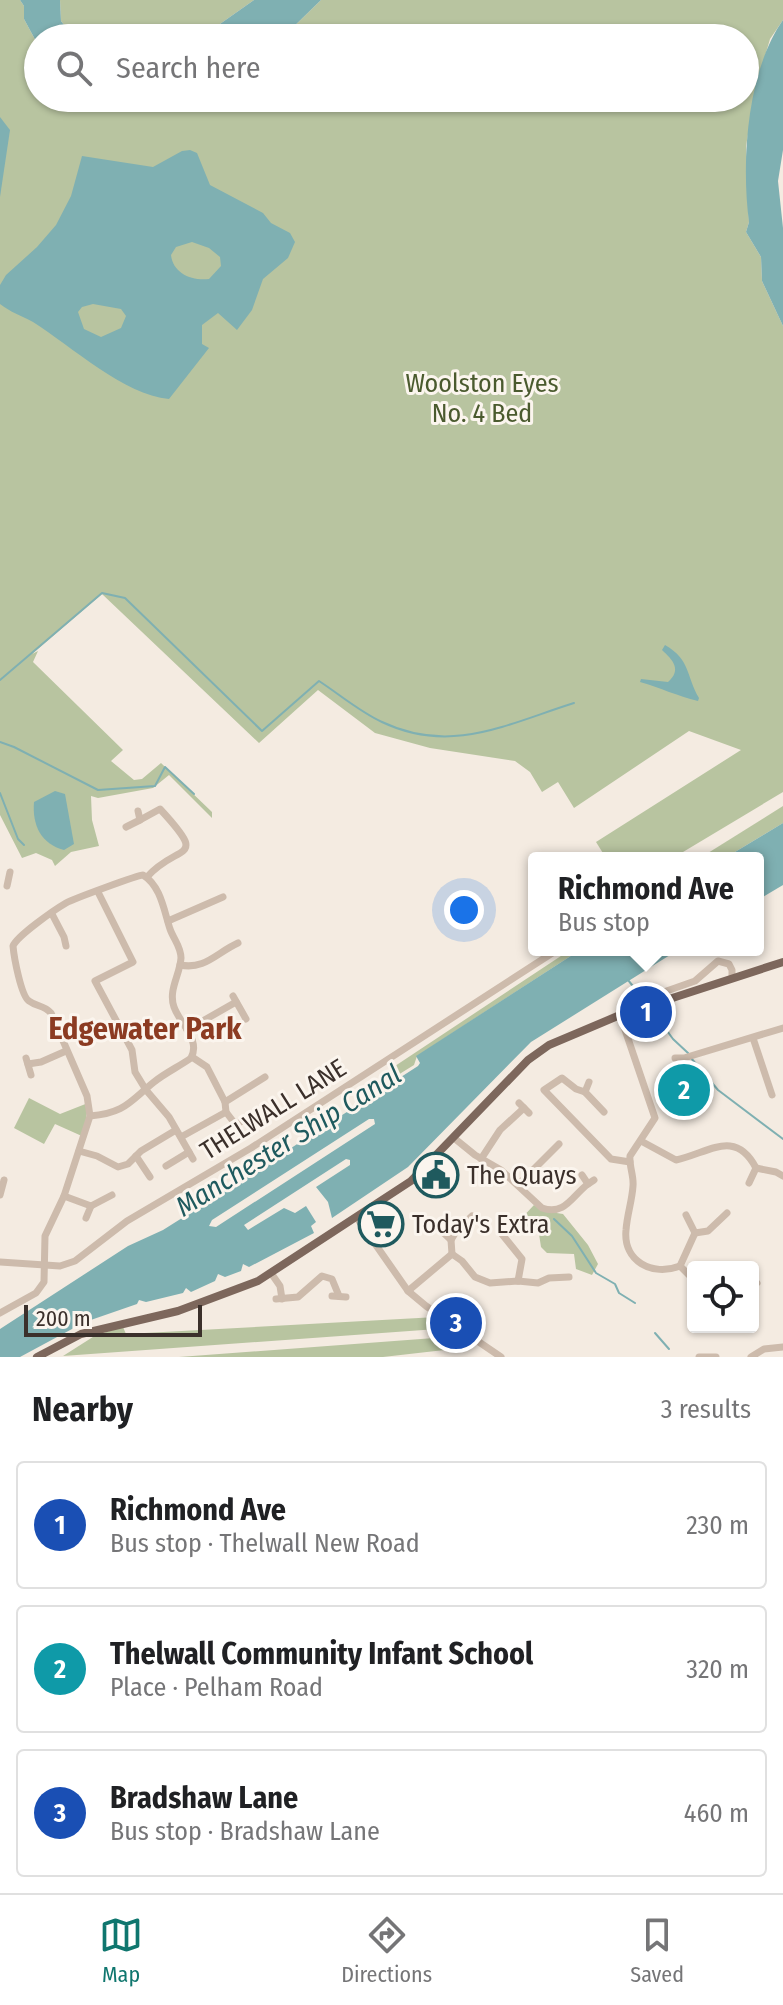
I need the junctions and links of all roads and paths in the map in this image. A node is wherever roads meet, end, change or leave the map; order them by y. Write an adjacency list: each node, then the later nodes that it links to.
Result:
1 (138, 811): 2 (street)
2 (140, 820): 3 (street); 4 (street)
3 (126, 827)
4 (147, 877): 5 (street); 8 (street)
5 (98, 892): 7 (street); 27 (street)
6 (223, 897): 8 (street)
7 (52, 914): 10 (street); 21 (street)
8 (168, 921): 13 (street)
9 (238, 943): 13 (street)
10 (66, 946)
11 (548, 956): 69 (street, THELWALL LANE)
12 (783, 962): 14 (main road)
13 (180, 965): 19 (street)
14 (732, 978): 15 (street); 16 (main road)
15 (662, 990)
16 (620, 1015): 39 (main road); 40 (street)
17 (246, 1019): 19 (street)
18 (783, 1028): 20 (street)
19 (187, 1030): 22 (street)
20 (753, 1038): 23 (street); 29 (street)
21 (66, 1051): 24 (street); 34 (street)
22 (192, 1057): 27 (street); 30 (street)
23 (675, 1058)
24 (31, 1075)
25 (265, 1077): 30 (street)
26 (589, 1082): 28 (street)
27 (146, 1090): 34 (street); 38 (street)
28 (585, 1092): 33 (street); 45 (street)
29 (772, 1095)
30 (225, 1102): 32 (street)
31 (524, 1108): 44 (street)
32 (226, 1112): 36 (street); 38 (street)
33 (604, 1112)
34 (90, 1116): 42 (street)
35 (260, 1122): 36 (street)
36 (237, 1124): 37 (street)
37 (242, 1133)
38 (178, 1134): 43 (street); 46 (street)
39 (454, 1138): 44 (street); 62 (main road)
40 (641, 1141): 45 (street); 47 (street)
41 (559, 1144): 53 (street)
42 (79, 1151): 43 (street); 56 (street)
43 (136, 1156): 50 (street)
44 (481, 1159): 53 (street)
45 (630, 1162): 70 (street)
46 (166, 1166)
47 (756, 1168): 49 (street); 52 (street)
48 (582, 1175): 53 (street)
49 (783, 1176)
50 (150, 1177)
51 (4, 1180): 54 (street)
52 (749, 1183)
53 (519, 1184)
54 (0, 1195)
55 (112, 1195): 57 (street)
56 (64, 1196): 57 (street); 69 (street)
57 (91, 1206): 61 (street)
58 (727, 1213): 65 (street)
59 (686, 1215): 65 (street)
60 (472, 1216): 66 (street)
61 (86, 1218)
62 (357, 1218): 71 (main road); 75 (street)
63 (431, 1221): 66 (street)
64 (501, 1233): 74 (street)
65 (695, 1233): 70 (street)
66 (451, 1240): 67 (street)
67 (452, 1254): 74 (street); 75 (street)
68 (0, 1262): 69 (street, THELWALL LANE)
69 (45, 1263): 77 (street)
70 (680, 1266): 72 (street)
71 (271, 1273): 76 (street); 79 (main road)
72 (687, 1273)
73 (569, 1277): 74 (street)
74 (518, 1281)
75 (408, 1291): 80 (street)
76 (339, 1296)
77 (0, 1313)
78 (783, 1347): 83 (street)
79 (37, 1357)
80 (501, 1357)
81 (699, 1357): 82 (street)
82 (716, 1357)
83 (751, 1357)

